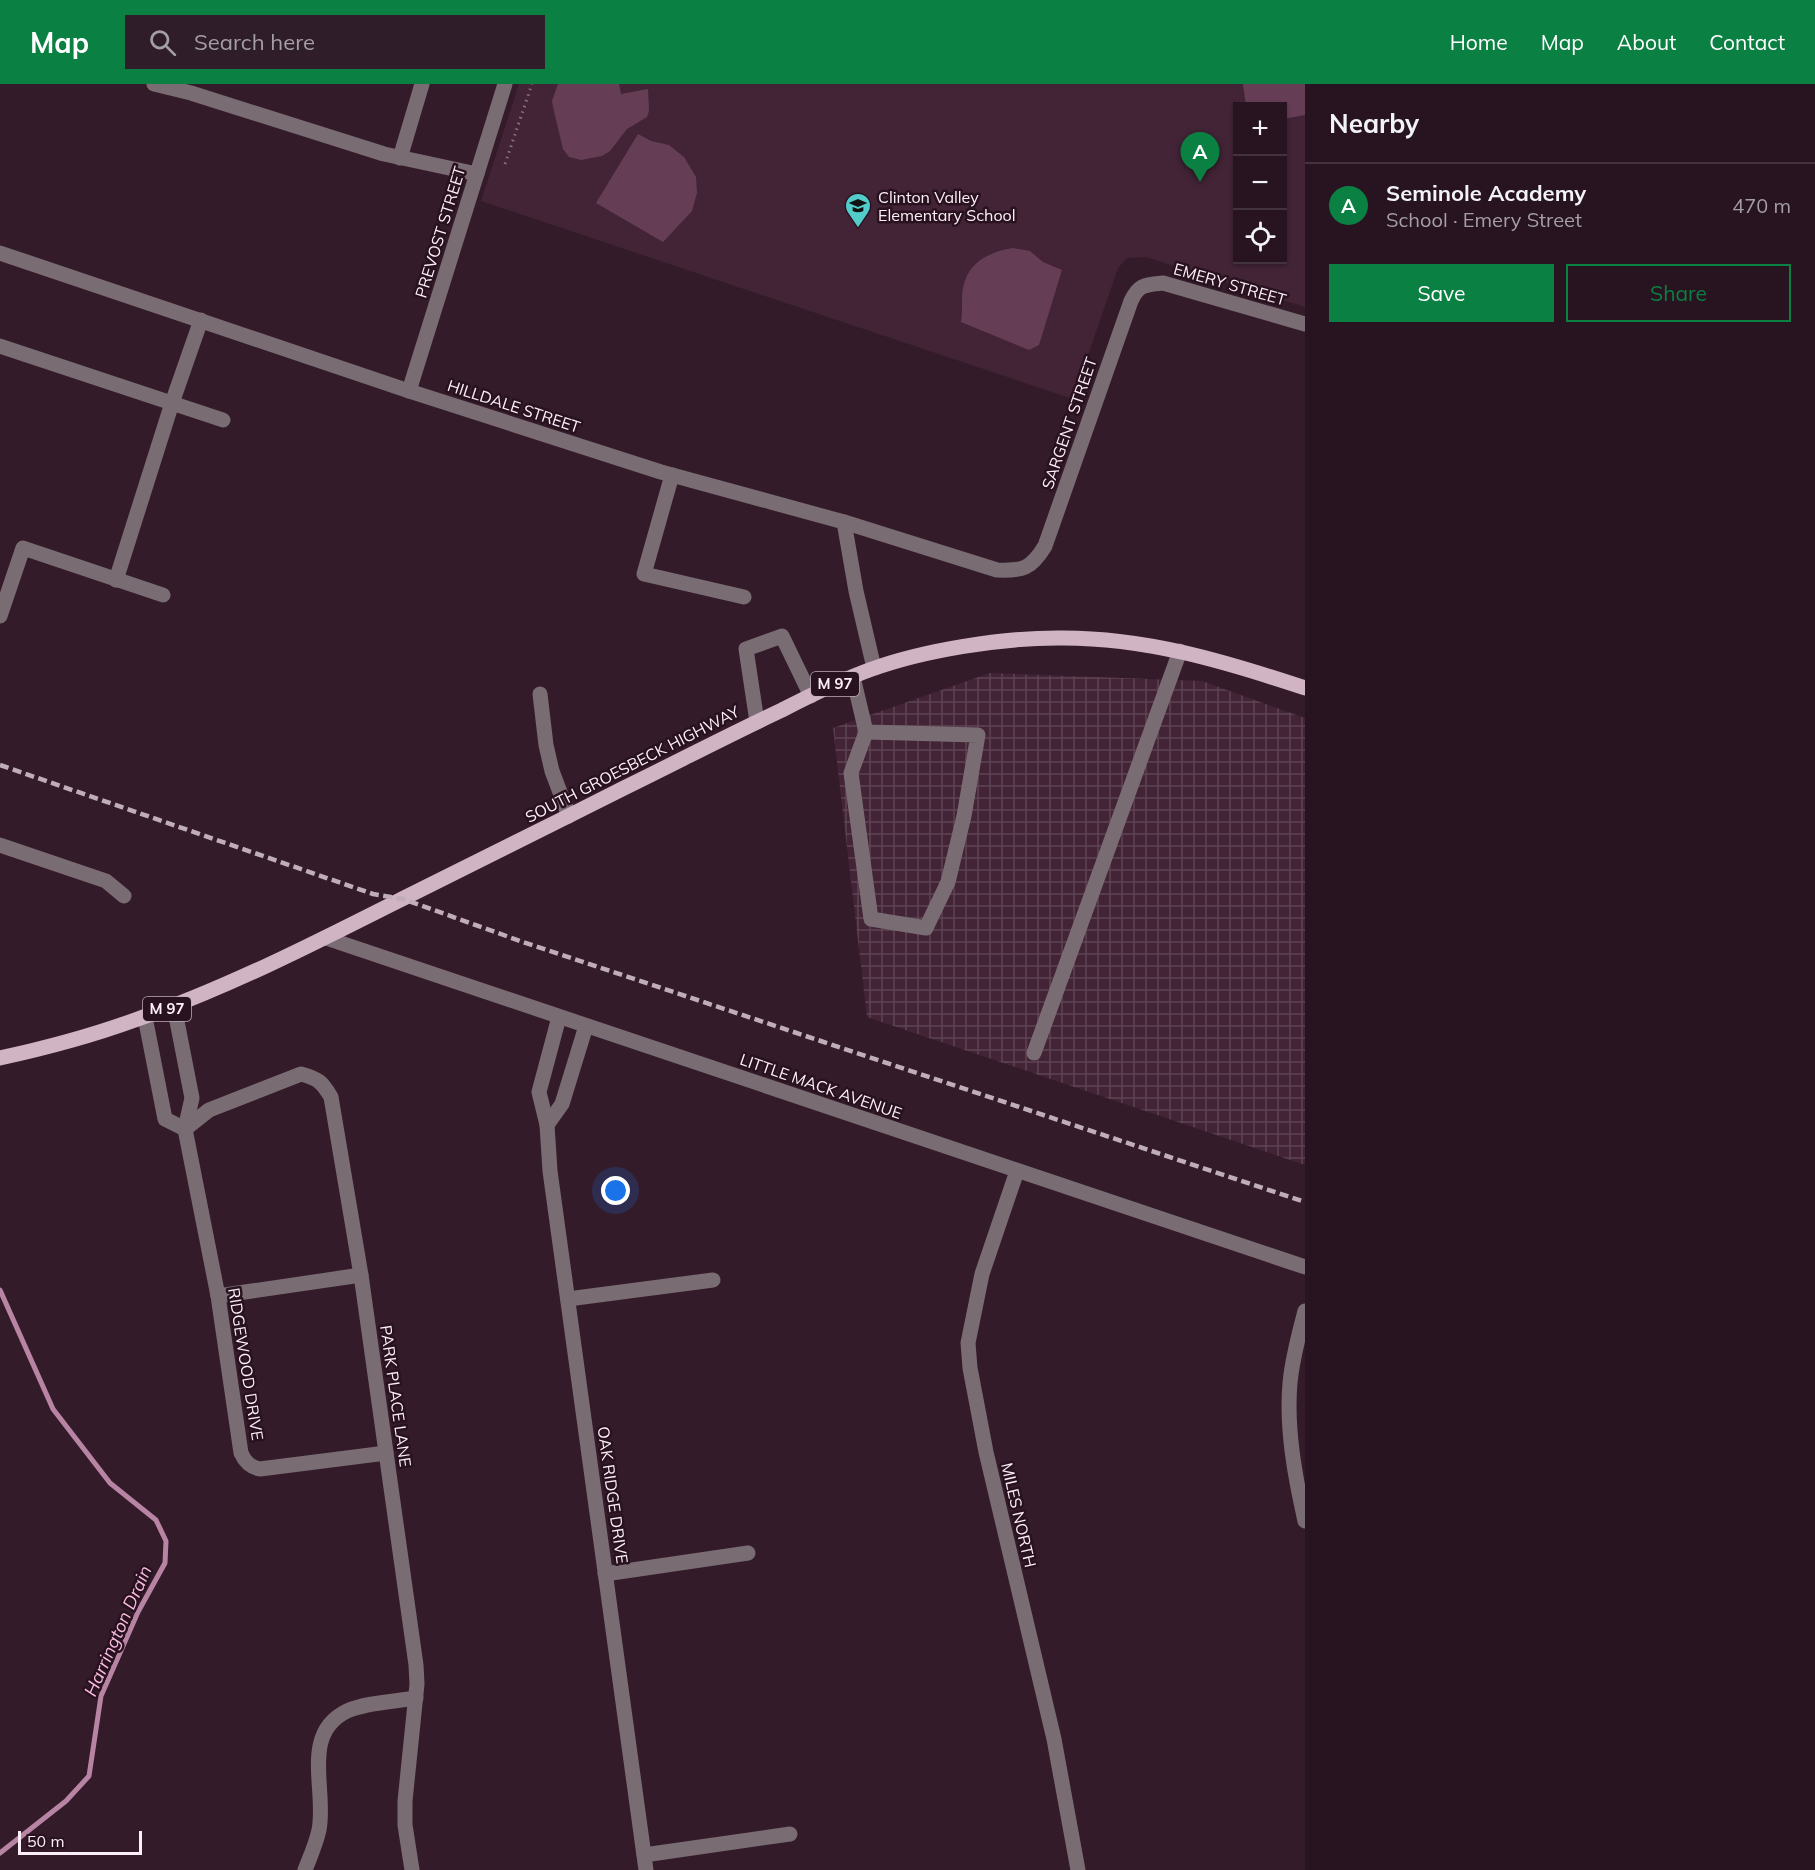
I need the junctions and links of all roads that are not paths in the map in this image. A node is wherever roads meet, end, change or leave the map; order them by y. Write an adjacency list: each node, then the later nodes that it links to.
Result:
1 (154, 84): 4 (street)
2 (422, 84): 4 (street)
3 (505, 84): 5 (street, PREVOST STREET)
4 (400, 158): 5 (street)
5 (477, 174): 11 (street, PREVOST STREET)
6 (0, 253): 8 (street, HILLDALE STREET)
7 (1144, 285): 9 (street, EMERY STREET); 16 (street, SARGENT STREET)
8 (201, 320): 11 (street, HILLDALE STREET); 12 (street)
9 (1305, 324)
10 (0, 346): 12 (street)
11 (409, 391): 14 (street, HILLDALE STREET)
12 (172, 403): 13 (street); 17 (street)
13 (223, 420)
14 (672, 475): 15 (street, HILLDALE STREET); 19 (street)
15 (844, 522): 16 (street, HILLDALE STREET); 22 (street)
16 (1023, 569)
17 (116, 580): 18 (street); 20 (street)
18 (163, 595)
19 (744, 597)
20 (0, 616)
21 (1180, 651): 22 (main road, SOUTH GROESBECK HIGHWAY / M 97); 24 (main road, SOUTH GROESBECK HIGHWAY / M 97); 37 (street)
22 (874, 668): 23 (main road, SOUTH GROESBECK HIGHWAY / M 97)
23 (853, 676): 26 (main road, SOUTH GROESBECK HIGHWAY / M 97); 28 (street)
24 (1305, 688)
25 (540, 694): 29 (street)
26 (811, 696): 27 (main road, SOUTH GROESBECK HIGHWAY / M 97); 27 (street)
27 (757, 722): 29 (main road, SOUTH GROESBECK HIGHWAY / M 97)
28 (866, 732): 28 (street)
29 (568, 816): 32 (main road, SOUTH GROESBECK HIGHWAY / M 97)
30 (0, 845): 31 (street)
31 (123, 896)
32 (326, 938): 33 (main road, SOUTH GROESBECK HIGHWAY / M 97); 35 (street, LITTLE MACK AVENUE)
33 (174, 1006): 34 (main road, SOUTH GROESBECK HIGHWAY / M 97); 40 (street, RIDGEWOOD DRIVE)
34 (145, 1017): 38 (main road, SOUTH GROESBECK HIGHWAY / M 97); 40 (street)
35 (559, 1017): 36 (street, LITTLE MACK AVENUE); 39 (street, OAK RIDGE DRIVE)
36 (586, 1026): 39 (street); 41 (street, LITTLE MACK AVENUE)
37 (1034, 1053)
38 (0, 1058)
39 (547, 1125): 46 (street, OAK RIDGE DRIVE)
40 (185, 1129): 43 (street, PARK PLACE LANE); 45 (street, RIDGEWOOD DRIVE)
41 (1017, 1172): 42 (street, LITTLE MACK AVENUE); 57 (street, MILES NORTH)
42 (1305, 1267)
43 (361, 1275): 45 (street); 48 (street, PARK PLACE LANE)
44 (713, 1280): 46 (street)
45 (218, 1296): 48 (street, RIDGEWOOD DRIVE)
46 (568, 1299): 51 (street, OAK RIDGE DRIVE)
47 (1305, 1311): 49 (street)
48 (386, 1453): 52 (street, PARK PLACE LANE)
49 (1305, 1521)
50 (748, 1553): 51 (street)
51 (605, 1574): 54 (street, OAK RIDGE DRIVE)
52 (416, 1698): 55 (street); 56 (street, PARK PLACE LANE)
53 (790, 1834): 54 (street)
54 (645, 1863)
55 (305, 1870)
56 (412, 1870)
57 (1078, 1870)

